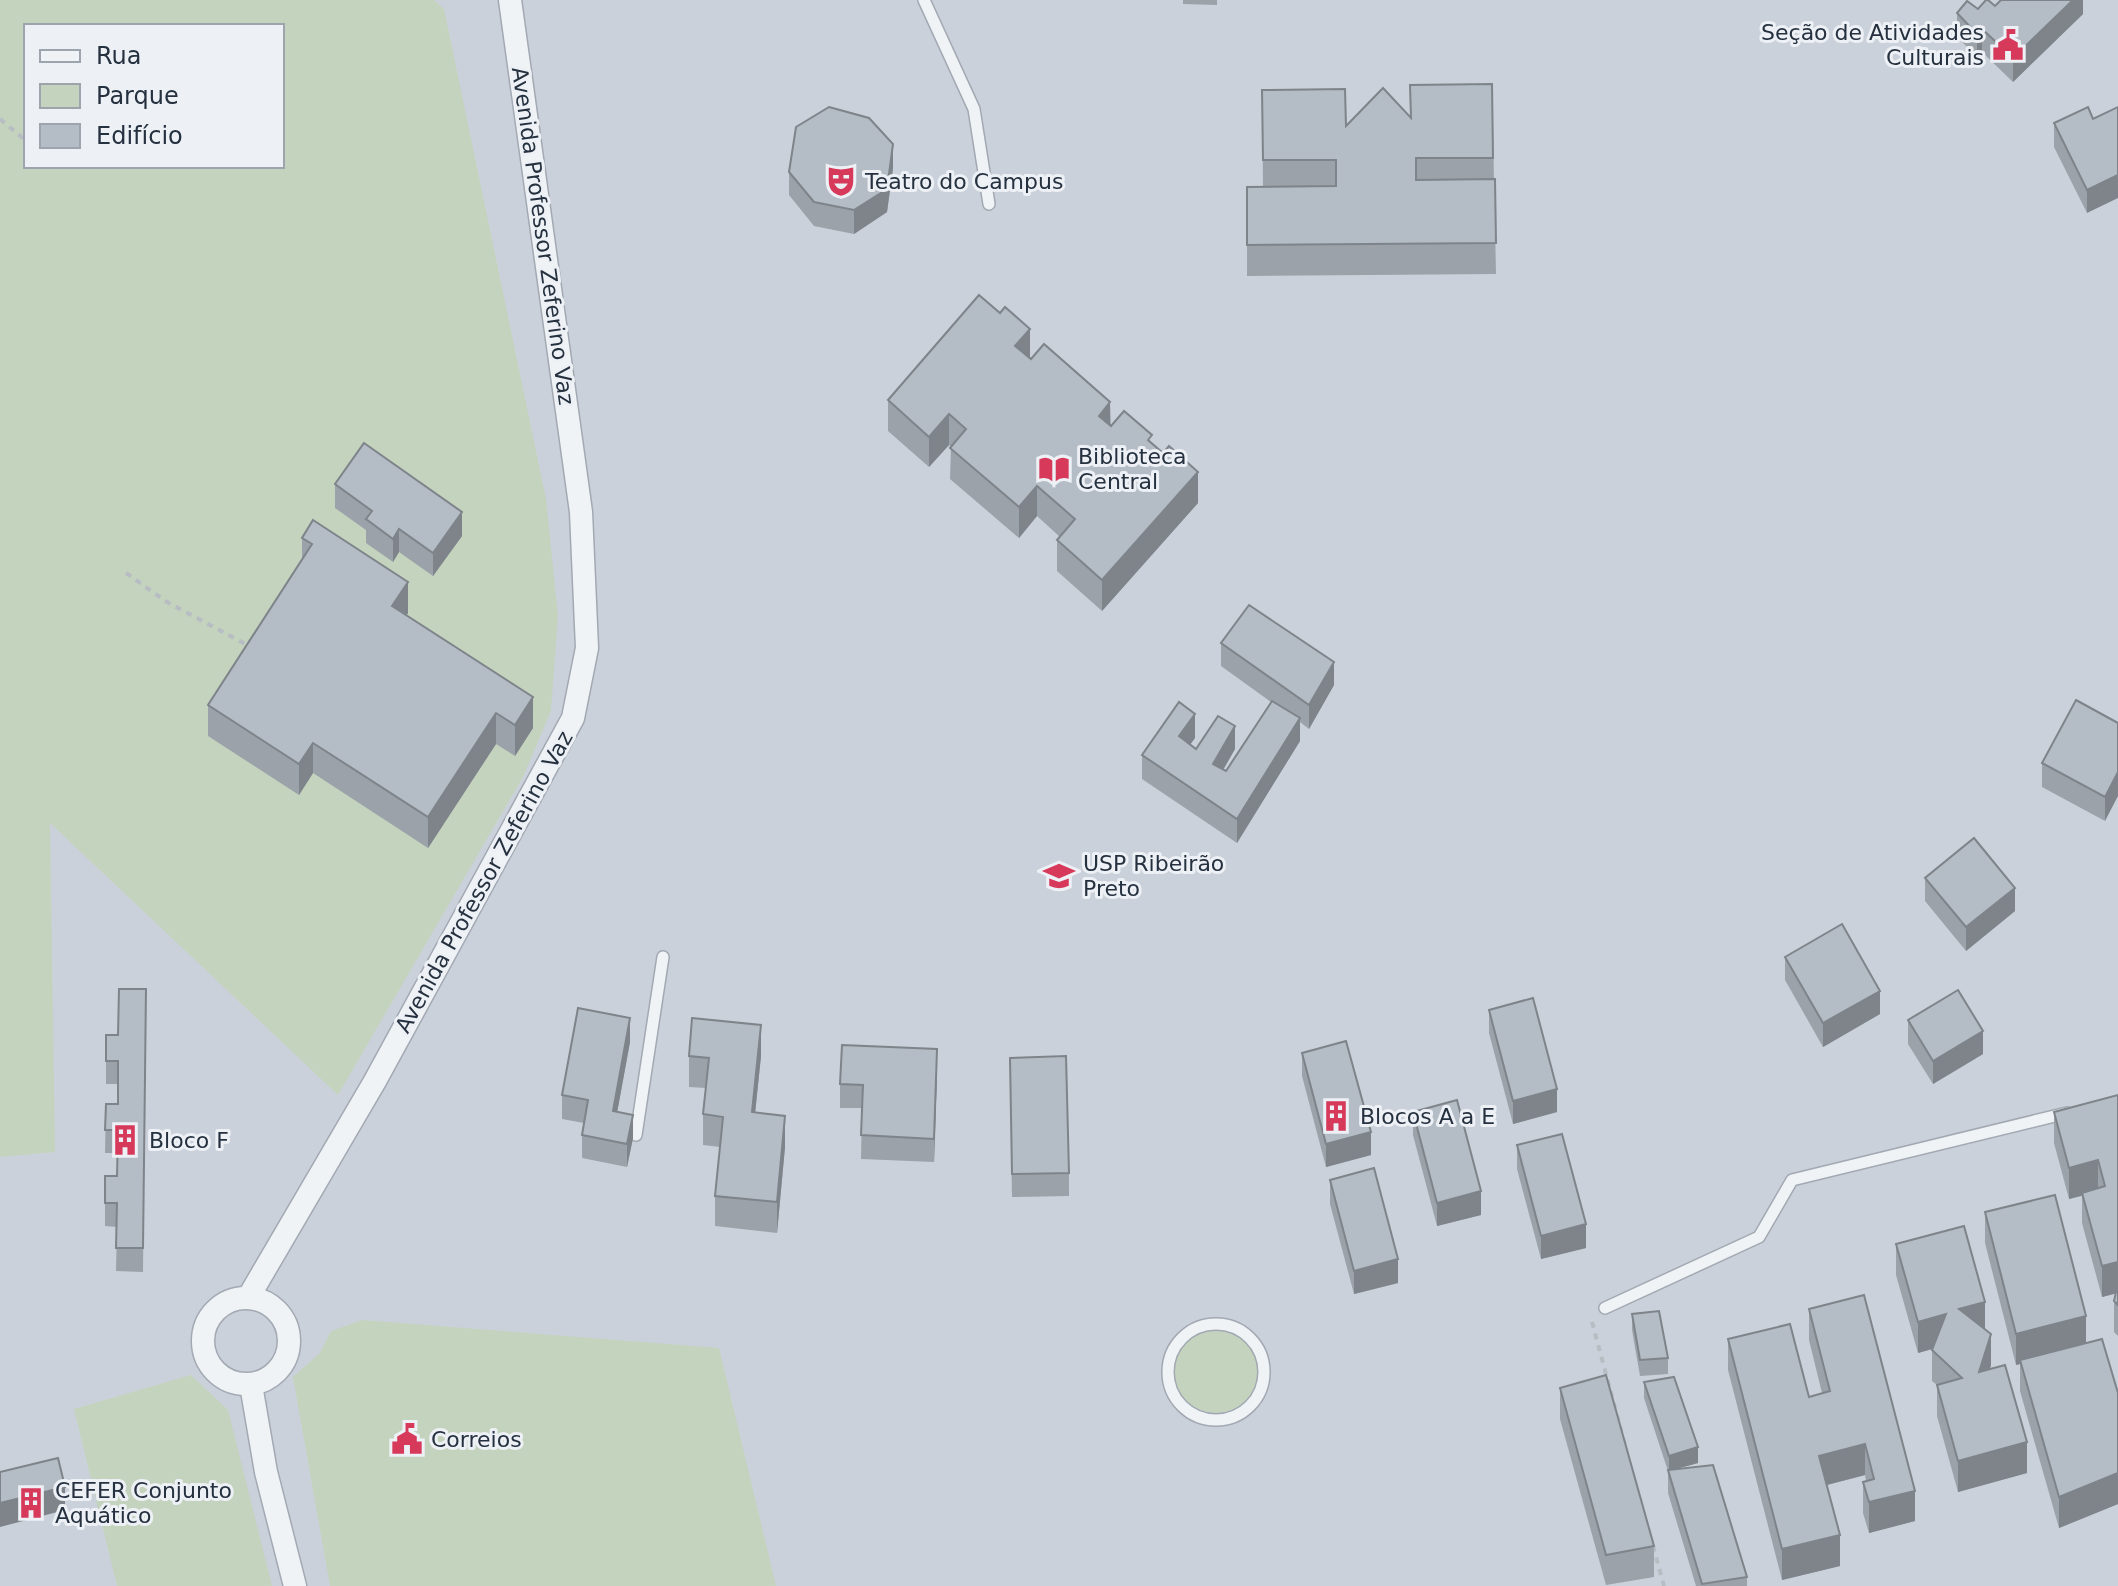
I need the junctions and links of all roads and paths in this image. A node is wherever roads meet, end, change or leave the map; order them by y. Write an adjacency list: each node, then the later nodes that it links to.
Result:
1 (510, 0): 11 (street, Avenida Professor Zeferino Vaz)
2 (924, 0): 5 (lane)
3 (0, 119): 4 (path)
4 (24, 139)
5 (989, 204)
6 (126, 573): 7 (path)
7 (261, 653)
8 (663, 957): 10 (lane)
9 (2087, 1108): 12 (lane)
10 (636, 1135)
11 (248, 1298): 14 (street); 14 (street)
12 (1605, 1308)
13 (1589, 1312): 16 (path)
14 (251, 1385): 18 (street)
15 (1226, 1419): 15 (lane)
16 (1626, 1449)
17 (1651, 1540): 19 (path)
18 (295, 1586)
19 (1664, 1586)

